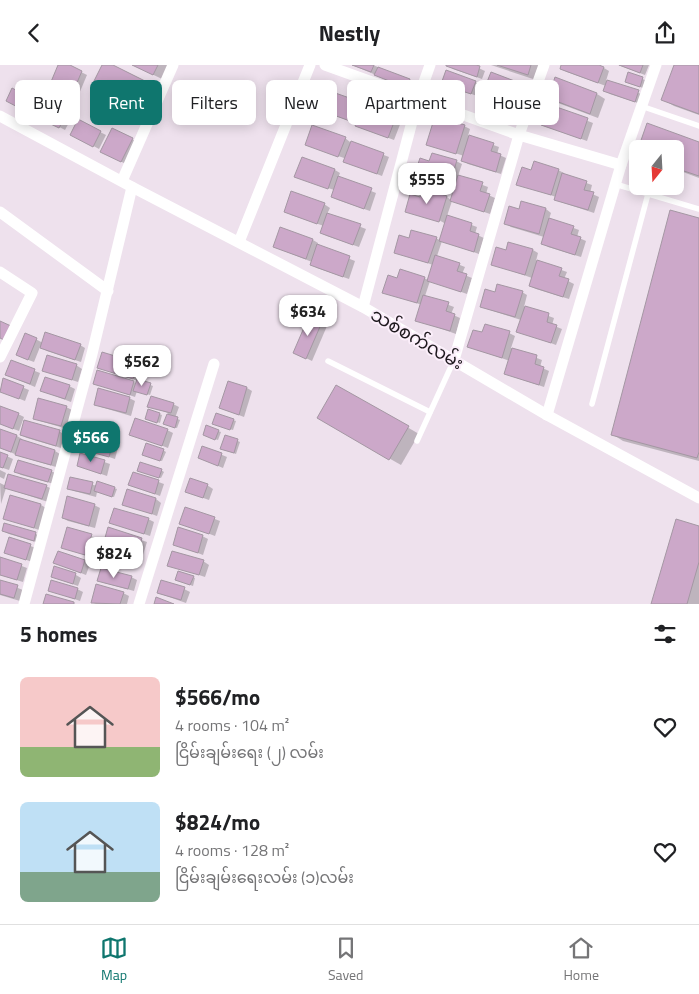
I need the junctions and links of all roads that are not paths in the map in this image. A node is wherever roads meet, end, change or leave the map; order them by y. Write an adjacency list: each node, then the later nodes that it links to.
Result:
1 (173, 65): 16 (street)
2 (310, 65): 22 (street)
3 (325, 65): 7 (street)
4 (430, 65): 8 (street)
5 (544, 65): 14 (street)
6 (656, 65): 9 (street)
7 (366, 80)
8 (425, 80)
9 (641, 106): 13 (lane); 15 (street)
10 (0, 116): 16 (street, သစ်စက်လမ်း)
11 (465, 116): 14 (street)
12 (411, 125): 25 (street)
13 (699, 126)
14 (519, 135): 15 (street); 27 (street)
15 (621, 165): 17 (street)
16 (127, 184): 22 (street, သစ်စက်လမ်း); 24 (street)
17 (615, 184): 18 (lane); 32 (street)
18 (629, 189)
19 (648, 195): 20 (lane); 30 (lane)
20 (699, 209)
21 (0, 212): 24 (street)
22 (239, 242): 25 (street, သစ်စက်လမ်း)
23 (0, 272): 26 (street)
24 (108, 291): 35 (street)
25 (363, 307): 27 (street, သစ်စက်လမ်း)
26 (0, 357)
27 (454, 360): 31 (lane); 32 (street, သစ်စက်လမ်း)
28 (328, 361): 31 (lane)
29 (214, 364): 36 (street)
30 (592, 404)
31 (430, 412): 33 (lane)
32 (547, 415): 34 (street, သစ်စက်လမ်း)
33 (417, 441)
34 (699, 498)
35 (24, 604)
36 (139, 604)

